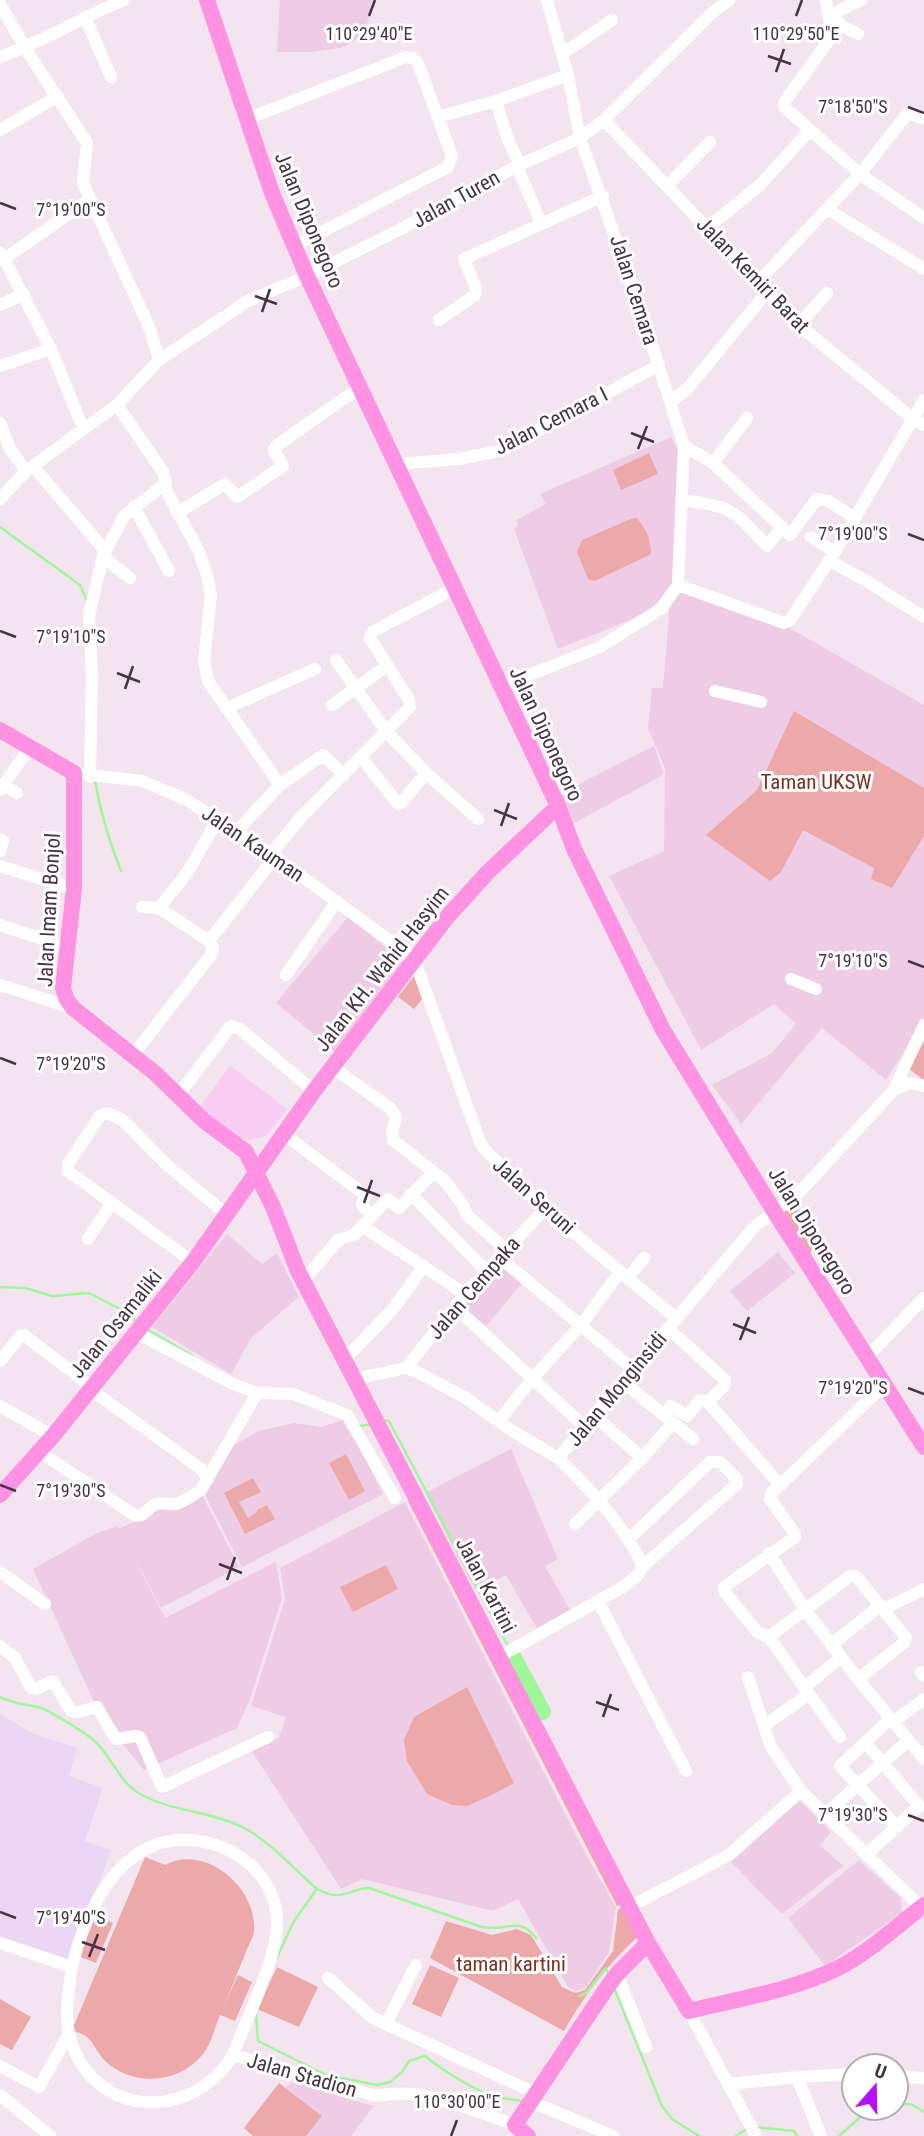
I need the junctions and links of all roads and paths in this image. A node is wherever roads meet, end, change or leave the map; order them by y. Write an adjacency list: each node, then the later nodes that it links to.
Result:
1 (124, 0): 10 (street)
2 (207, 0): 23 (main road, Jalan Diponegoro)
3 (547, 0): 15 (street, Jalan Cemara)
4 (704, 0): 9 (street)
5 (729, 0): 9 (street, Jalan Turen)
6 (826, 0): 12 (street)
7 (861, 0): 12 (street)
8 (0, 4): 14 (street)
9 (712, 13): 24 (street, Jalan Turen)
10 (85, 17): 14 (street); 18 (street)
11 (612, 20): 15 (street)
12 (836, 31): 13 (street); 26 (street)
13 (858, 34)
14 (25, 48): 16 (street); 19 (street)
15 (562, 54): 17 (street, Jalan Cemara)
16 (0, 57)
17 (568, 75): 20 (street); 27 (street, Jalan Cemara)
18 (111, 77)
19 (58, 96): 25 (street); 33 (street)
20 (496, 101): 21 (street); 29 (street)
21 (438, 117): 23 (street); 38 (street)
22 (922, 118): 30 (street)
23 (247, 119): 38 (main road, Jalan Diponegoro)
24 (604, 120): 27 (street, Jalan Turen); 31 (street, Jalan Kemiri Barat)
25 (0, 130)
26 (810, 130): 30 (street); 37 (street)
27 (580, 138): 29 (street, Jalan Turen); 32 (street, Jalan Cemara)
28 (710, 142): 31 (street)
29 (518, 165): 36 (street); 41 (street, Jalan Turen)
30 (860, 174): 34 (street); 35 (street)
31 (667, 186): 37 (street, Jalan Kemiri Barat)
32 (603, 196): 36 (street); 51 (street, Jalan Cemara)
33 (89, 200): 39 (street); 50 (street)
34 (827, 209): 40 (street); 42 (street)
35 (924, 218)
36 (541, 223): 47 (street)
37 (707, 228): 42 (street, Jalan Kemiri Barat)
38 (294, 246): 41 (main road, Jalan Diponegoro)
39 (2, 256): 45 (street)
40 (924, 270)
41 (307, 276): 50 (street, Jalan Turen); 53 (main road, Jalan Diponegoro)
42 (758, 282): 43 (street, Jalan Kemiri Barat)
43 (767, 292): 48 (street, Jalan Kemiri Barat); 55 (street)
44 (828, 293): 48 (street)
45 (24, 294): 46 (street); 49 (street)
46 (0, 305)
47 (439, 320)
48 (799, 325): 58 (street, Jalan Kemiri Barat)
49 (51, 349): 52 (street); 60 (street)
50 (159, 360): 56 (street, Jalan Turen)
51 (659, 365): 55 (street, Jalan Cemara); 63 (street, Jalan Cemara I)
52 (0, 366)
53 (359, 388): 63 (main road, Jalan Diponegoro); 69 (street)
54 (924, 400): 58 (street)
55 (671, 402): 61 (street, Jalan Cemara)
56 (117, 405): 60 (street, Jalan Turen); 65 (street)
57 (747, 418): 62 (street)
58 (918, 422): 70 (street)
59 (0, 424): 64 (street)
60 (83, 428): 64 (street, Jalan Turen)
61 (684, 446): 62 (street); 67 (street, Jalan Cemara)
62 (713, 463): 71 (street)
63 (397, 464): 78 (main road, Jalan Diponegoro)
64 (30, 469): 66 (street, Jalan Turen); 73 (street)
65 (164, 486): 68 (street); 69 (street)
66 (0, 499)
67 (681, 500): 71 (street); 77 (street, Jalan Cemara)
68 (134, 507): 73 (street); 75 (street)
69 (177, 513): 88 (street)
70 (855, 518): 71 (street); 74 (street)
71 (782, 527)
72 (811, 537): 74 (street)
73 (103, 556): 76 (street); 95 (street)
74 (832, 556): 77 (street); 79 (street)
75 (169, 571)
76 (130, 578)
77 (678, 584): 83 (street)
78 (456, 588): 81 (street); 83 (main road, Jalan Diponegoro)
79 (924, 617)
80 (336, 660): 84 (street)
81 (387, 666): 84 (street); 90 (street)
82 (315, 669): 88 (street)
83 (501, 686): 99 (main road, Jalan Diponegoro)
84 (356, 689): 87 (street); 90 (street)
85 (715, 691): 86 (street)
86 (761, 702)
87 (332, 705)
88 (227, 708): 96 (street)
89 (0, 730): 91 (main road)
90 (386, 731): 92 (street); 93 (street)
91 (30, 747): 95 (main road); 97 (street)
92 (361, 757): 93 (street); 94 (street)
93 (426, 772): 101 (street)
94 (344, 775): 96 (street); 105 (street)
95 (89, 776): 100 (street, Jalan Kauman); 107 (main road, Jalan Imam Bonjol)
96 (280, 785): 102 (street)
97 (1, 788): 98 (street)
98 (17, 793)
99 (558, 806): 114 (main road, Jalan KH. Wahid Hasyim); 133 (main road, Jalan Diponegoro)
100 (218, 819): 102 (street, Jalan Kauman); 110 (street)
101 (478, 819)
102 (237, 831): 105 (street, Jalan Kauman)
103 (0, 839): 104 (street)
104 (0, 851)
105 (273, 855): 108 (street, Jalan Kauman); 112 (street)
106 (0, 866): 107 (street)
107 (74, 889): 113 (main road, Jalan Imam Bonjol)
108 (337, 901): 114 (street, Jalan Kauman); 115 (street)
109 (142, 907): 110 (street)
110 (159, 908): 112 (street)
111 (0, 925): 113 (street)
112 (209, 941): 121 (street)
113 (66, 947): 119 (main road, Jalan Imam Bonjol)
114 (414, 958): 122 (main road, Jalan KH. Wahid Hasyim); 132 (street, Jalan Seruni)
115 (286, 975)
116 (791, 979): 118 (street)
117 (0, 985): 119 (street)
118 (816, 989)
119 (73, 1008): 121 (main road, Jalan Imam Bonjol)
120 (924, 1025): 124 (street, Jalan Monginsidi)
121 (133, 1055): 126 (main road, Jalan Imam Bonjol)
122 (332, 1067): 125 (main road, Jalan KH. Wahid Hasyim); 129 (street)
123 (924, 1086): 124 (street)
124 (894, 1090): 133 (street, Jalan Monginsidi)
125 (314, 1091): 126 (street); 127 (main road, Jalan KH. Wahid Hasyim)
126 (179, 1094): 128 (main road, Jalan Imam Bonjol)
127 (284, 1134): 128 (main road, Jalan KH. Wahid Hasyim); 135 (street)
128 (257, 1172): 134 (main road, Jalan Osamaliki); 144 (main road, Jalan Kartini)
129 (433, 1172): 130 (street); 138 (street)
130 (411, 1194): 135 (street); 142 (street)
131 (111, 1204): 134 (street); 137 (street); 140 (street)
132 (545, 1209): 138 (street, Jalan Cempaka); 143 (street, Jalan Seruni)
133 (774, 1211): 148 (street, Jalan Monginsidi); 151 (main road, Jalan Diponegoro)
134 (227, 1215): 140 (main road, Jalan Osamaliki)
135 (372, 1215): 136 (street)
136 (362, 1226): 141 (street); 144 (street)
137 (88, 1239)
138 (502, 1253): 142 (street, Jalan Cempaka); 149 (street)
139 (644, 1258): 143 (street)
140 (193, 1262): 150 (main road, Jalan Osamaliki)
141 (424, 1266): 145 (street); 152 (street)
142 (486, 1271): 145 (street, Jalan Cempaka)
143 (624, 1275): 148 (street, Jalan Seruni); 149 (street)
144 (303, 1281): 152 (main road, Jalan Kartini)
145 (465, 1294): 147 (street, Jalan Cempaka)
146 (924, 1298): 151 (street)
147 (454, 1307): 154 (street, Jalan Cempaka); 157 (street)
148 (673, 1324): 155 (street, Jalan Monginsidi); 162 (street, Jalan Seruni)
149 (580, 1326): 155 (street); 157 (street)
150 (141, 1329): 160 (main road, Jalan Osamaliki); 161 (street)
151 (867, 1357): 159 (main road, Jalan Diponegoro)
152 (344, 1360): 156 (main road, Jalan Kartini)
153 (0, 1361): 160 (street)
154 (406, 1368): 156 (street); 166 (street, Jalan Monginsidi)
155 (634, 1370): 158 (street, Jalan Monginsidi)
156 (354, 1379): 192 (main road, Jalan Kartini)
157 (532, 1379): 166 (street); 167 (street)
158 (623, 1382): 164 (street, Jalan Monginsidi); 165 (street)
159 (883, 1386): 170 (main road, Jalan Diponegoro); 175 (street)
160 (91, 1388): 168 (main road, Jalan Osamaliki); 174 (street)
161 (257, 1393): 174 (street); 177 (street)
162 (709, 1402): 165 (street); 175 (street)
163 (0, 1406): 168 (street)
164 (595, 1416): 167 (street, Jalan Monginsidi); 173 (street)
165 (668, 1419): 169 (street); 173 (street)
166 (499, 1421): 172 (street, Jalan Monginsidi)
167 (586, 1429): 172 (street, Jalan Monginsidi)
168 (53, 1436): 171 (main road, Jalan Osamaliki)
169 (693, 1439)
170 (924, 1447)
171 (40, 1452): 174 (street); 176 (main road, Jalan Osamaliki)
172 (558, 1458): 178 (street)
173 (642, 1458): 178 (street)
174 (208, 1479)
175 (780, 1485): 181 (street)
176 (0, 1495)
177 (395, 1498)
178 (599, 1501): 179 (street); 180 (street)
179 (575, 1524)
180 (629, 1539): 182 (street); 182 (street)
181 (769, 1553): 188 (street); 189 (street)
182 (643, 1566): 185 (street)
183 (0, 1572): 186 (street)
184 (924, 1589): 187 (street)
185 (598, 1601): 192 (street); 206 (street)
186 (45, 1604)
187 (883, 1607): 188 (street); 190 (street); 195 (street)
188 (806, 1611): 189 (street); 190 (street)
189 (769, 1637): 196 (street)
190 (831, 1644): 193 (street)
191 (0, 1646): 200 (street)
192 (499, 1656): 212 (main road, Jalan Kartini)
193 (841, 1657): 195 (street); 196 (street)
194 (748, 1677): 199 (street)
195 (858, 1679): 198 (street)
196 (807, 1690): 199 (street); 201 (street)
197 (924, 1699): 198 (street)
198 (892, 1720): 202 (street); 203 (street)
199 (765, 1725): 208 (street)
200 (268, 1737)
201 (840, 1737)
202 (865, 1742): 205 (street); 207 (street)
203 (916, 1742): 204 (street); 205 (street)
204 (924, 1759)
205 (883, 1763): 207 (street); 210 (street)
206 (686, 1771)
207 (856, 1786): 209 (street); 210 (street)
208 (800, 1791): 209 (street); 212 (street)
209 (824, 1815): 211 (street)
210 (897, 1827): 211 (street)
211 (866, 1855): 213 (street)
212 (631, 1906): 215 (main road, Jalan Kartini)
213 (923, 1908): 220 (main road)
214 (0, 1943): 217 (street)
215 (648, 1943): 218 (main road); 220 (main road, Jalan Kartini)
216 (416, 1965): 221 (street)
217 (72, 1967): 222 (street, Jalan Stadion); 224 (street)
218 (617, 1974): 223 (street); 230 (main road)
219 (328, 1978): 221 (street)
220 (689, 2011): 228 (street)
221 (386, 2024): 230 (street)
222 (69, 2034): 224 (street, Jalan Stadion); 225 (street)
223 (646, 2047)
224 (233, 2055): 231 (street, Jalan Stadion)
225 (0, 2066)
226 (840, 2075): 227 (street)
227 (797, 2077): 228 (street); 236 (street)
228 (729, 2084): 232 (street)
229 (0, 2095): 233 (street)
230 (531, 2101): 231 (main road); 235 (street)
231 (515, 2124): 234 (main road)
232 (755, 2135)
233 (50, 2136)
234 (528, 2136)
235 (613, 2136)
236 (821, 2136)

